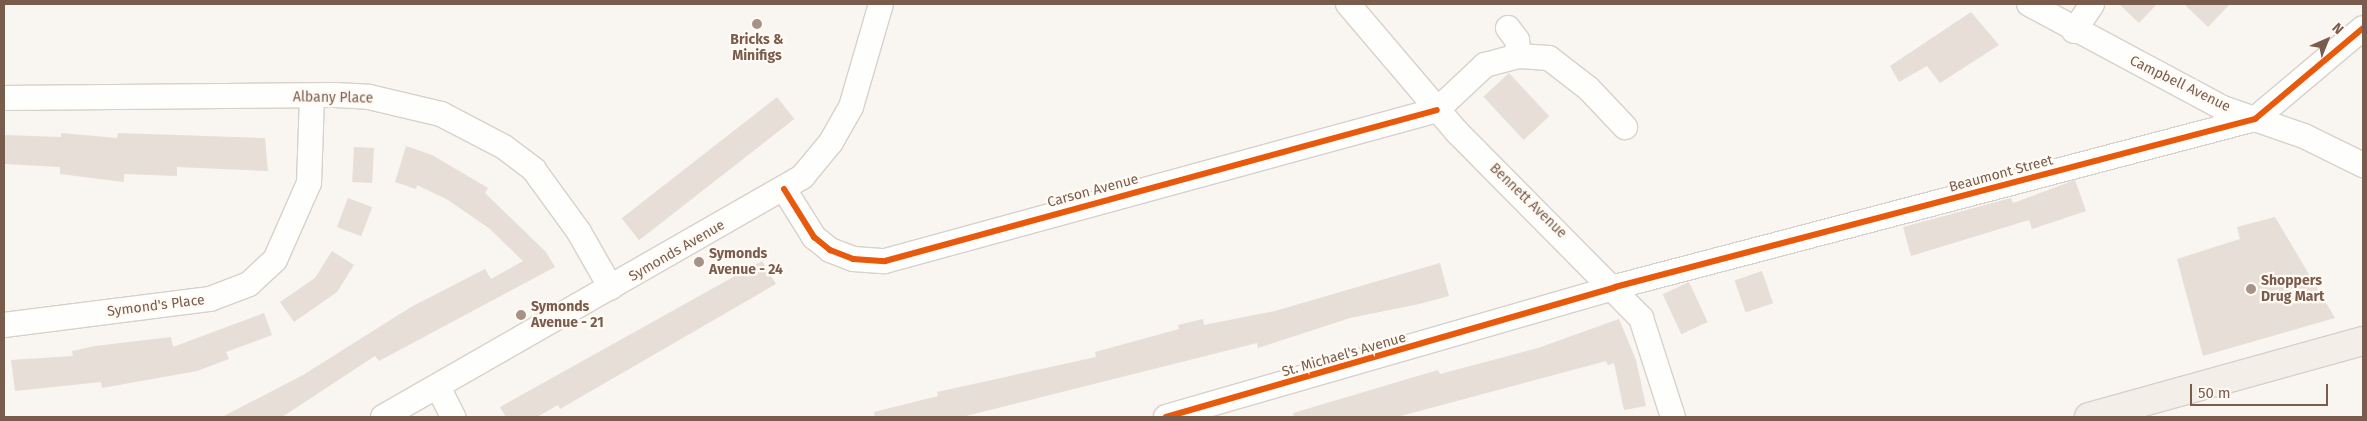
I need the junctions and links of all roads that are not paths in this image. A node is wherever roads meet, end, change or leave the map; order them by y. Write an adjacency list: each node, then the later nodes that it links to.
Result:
1 (881, 4): 15 (street, Symonds Avenue)
2 (1348, 4): 11 (street, Bennett Avenue)
3 (2029, 4): 7 (street, Campbell Avenue)
4 (2092, 4): 7 (street)
5 (1508, 28): 8 (street)
6 (2363, 28): 12 (street, Beaumont Street)
7 (2074, 30): 12 (street, Campbell Avenue)
8 (1519, 56): 11 (street); 13 (street)
9 (312, 96): 10 (street, Albany Place); 17 (street, Albany Place); 18 (street, Symond's Place)
10 (4, 98)
11 (1437, 110): 15 (street, Carson Avenue); 16 (street, Bennett Avenue)
12 (2255, 119): 14 (street, Campbell Avenue); 16 (street, Beaumont Street)
13 (1625, 127)
14 (2363, 165)
15 (784, 189): 17 (street, Symonds Avenue)
16 (1615, 287): 23 (street, St. Michael's Avenue); 24 (street, Bennett Avenue)
17 (611, 288): 20 (street, Symonds Avenue)
18 (4, 325)
19 (2363, 341): 25 (main road)
20 (438, 387): 21 (street, Symonds Avenue); 22 (street)
21 (383, 417)
22 (454, 417)
23 (1166, 417)
24 (1673, 417)
25 (2089, 417)

